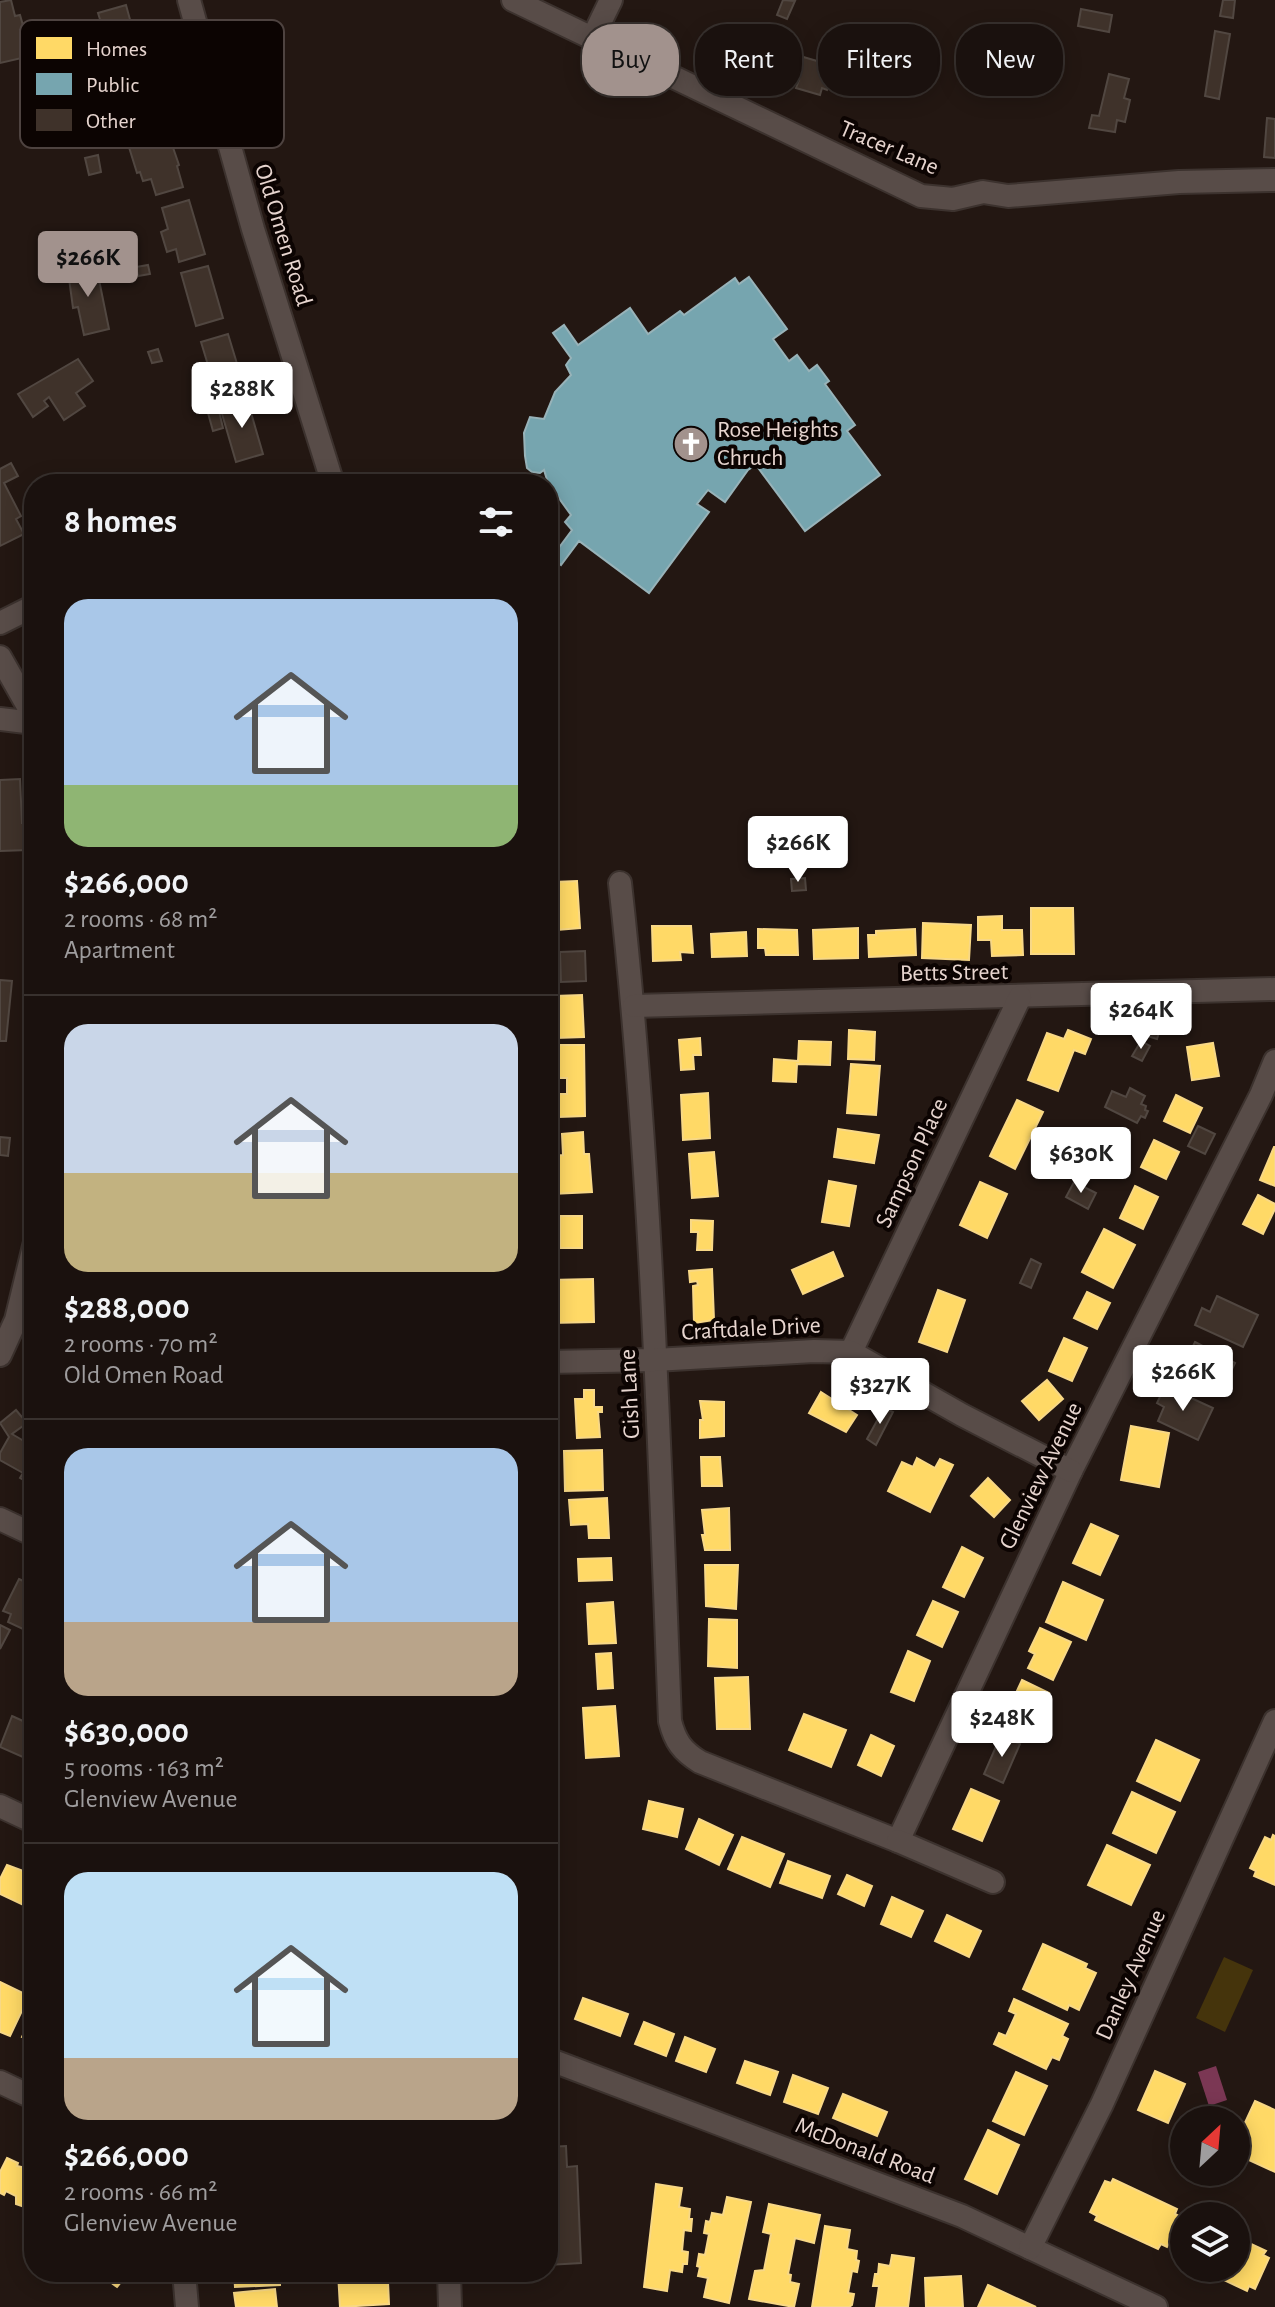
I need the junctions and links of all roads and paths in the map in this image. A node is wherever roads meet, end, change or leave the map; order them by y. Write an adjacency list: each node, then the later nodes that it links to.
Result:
1 (189, 0): 4 (street, Old Omen Road)
2 (513, 0): 6 (street, Tracer Lane)
3 (611, 0): 5 (street)
4 (195, 20)
5 (599, 24)
6 (582, 32)
7 (679, 79): 9 (street, Tracer Lane)
8 (230, 148): 10 (street, Old Omen Road)
9 (1275, 180)
10 (330, 474)
11 (24, 611): 12 (street)
12 (0, 623)
13 (0, 657): 14 (street)
14 (24, 701)
15 (0, 719): 16 (street)
16 (24, 720)
17 (620, 883): 20 (street, Gish Lane)
18 (1275, 989): 19 (street, Betts Street)
19 (1020, 997): 20 (street, Betts Street); 23 (street, Sampson Place)
20 (634, 1006): 25 (street, Gish Lane)
21 (1275, 1061): 27 (street, Glenview Avenue)
22 (24, 1300): 24 (street)
23 (851, 1352): 25 (street, Craftdale Drive); 27 (street, Craftdale Drive)
24 (0, 1355)
25 (655, 1360): 26 (street, Craftdale Drive); 33 (street, Gish Lane)
26 (558, 1362)
27 (1071, 1471): 33 (street, Glenview Avenue)
28 (0, 1519): 29 (street)
29 (24, 1530)
30 (1275, 1721): 38 (street, Danley Avenue)
31 (0, 1806): 32 (street)
32 (24, 1817)
33 (898, 1841): 34 (street)
34 (993, 1882)
35 (558, 2063): 38 (street, McDonald Road)
36 (0, 2082): 37 (street)
37 (24, 2093)
38 (1030, 2248): 43 (street, McDonald Road)
39 (185, 2282): 41 (street)
40 (449, 2282): 42 (street)
41 (187, 2307)
42 (450, 2307)
43 (1156, 2307)

